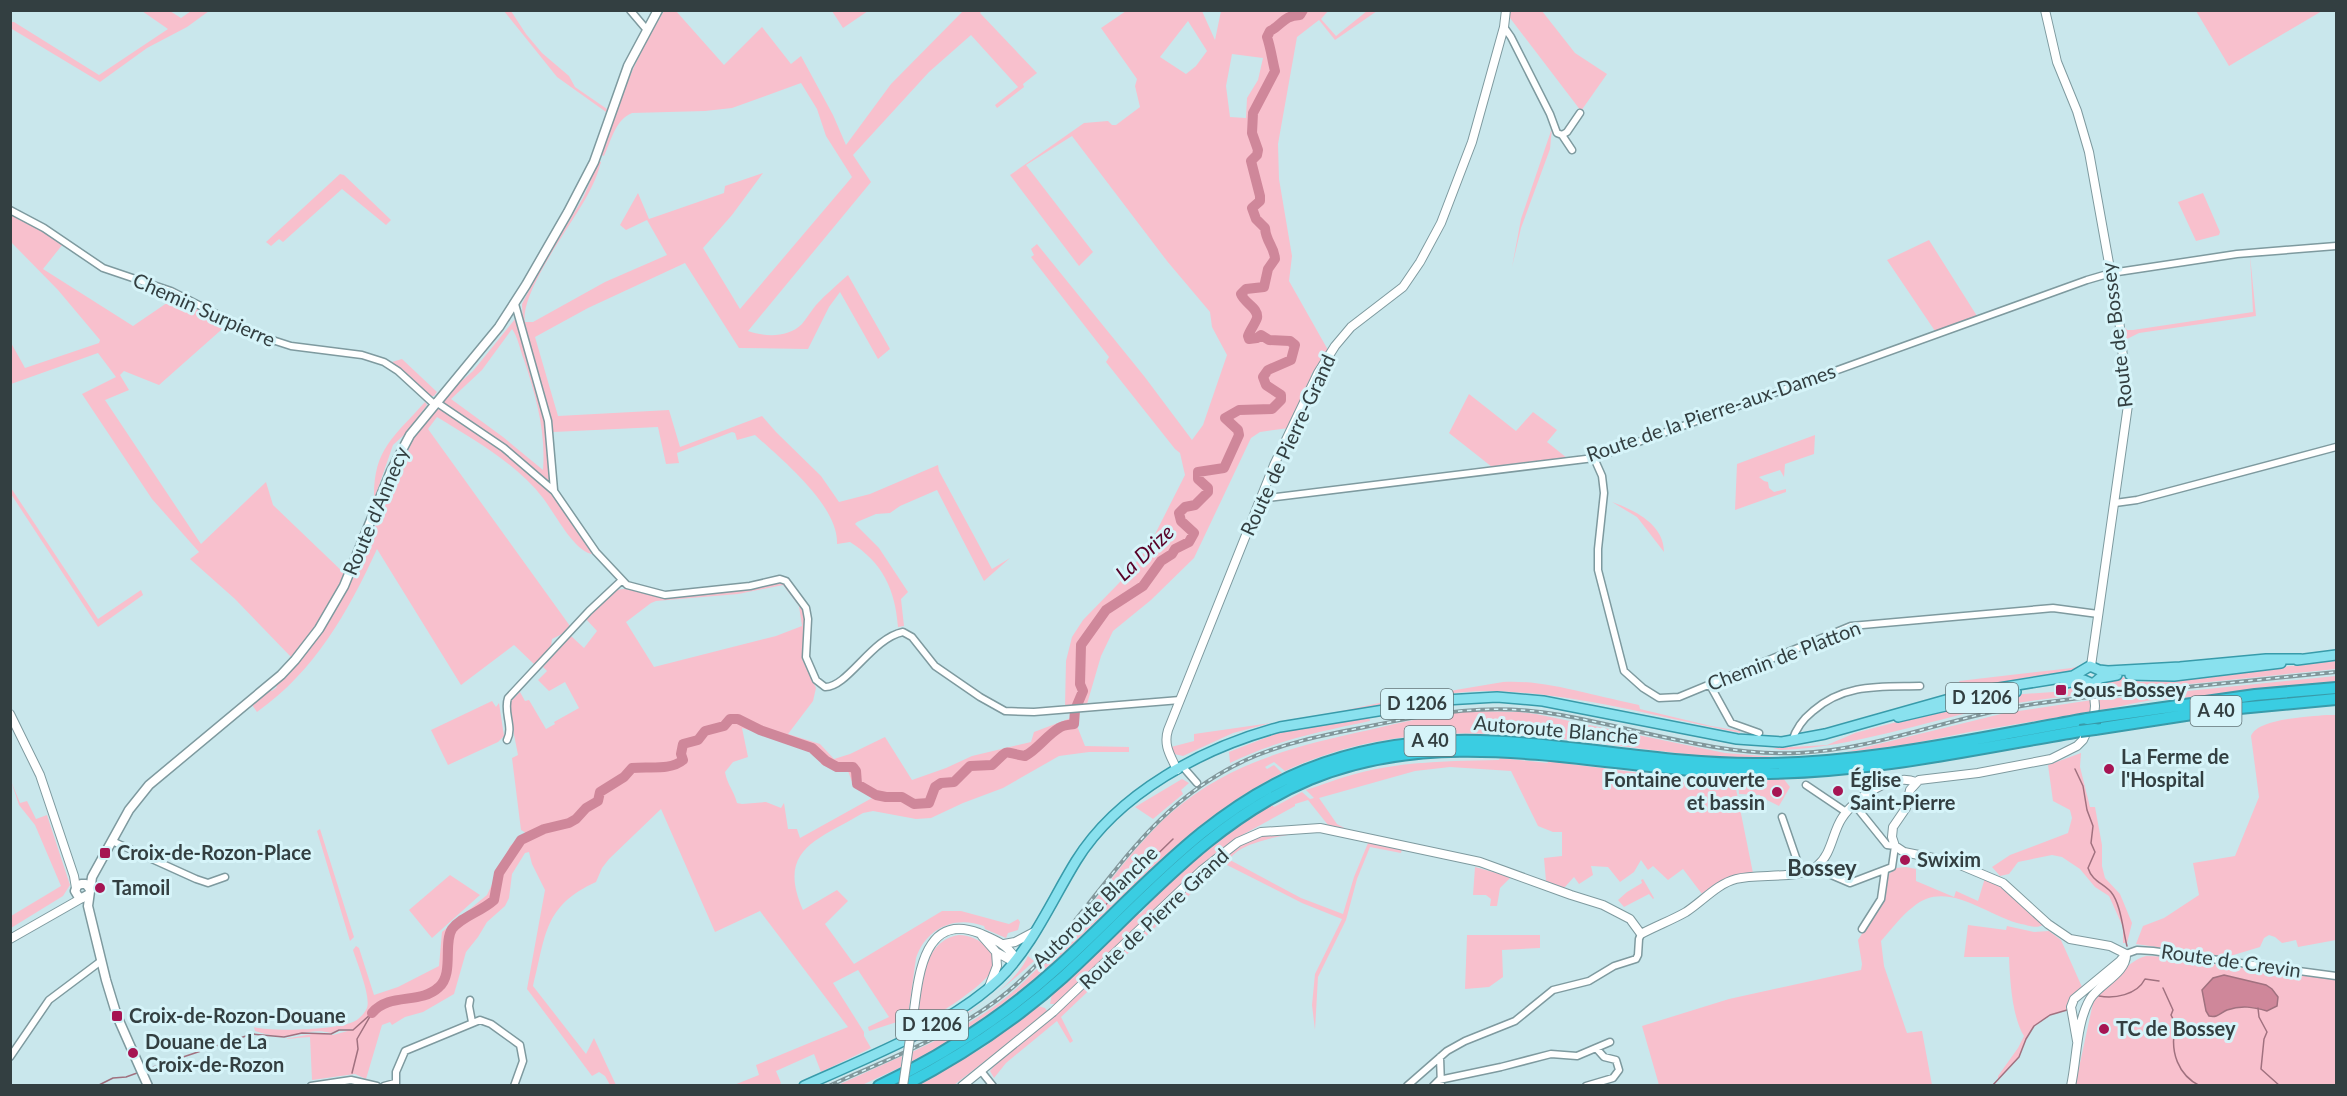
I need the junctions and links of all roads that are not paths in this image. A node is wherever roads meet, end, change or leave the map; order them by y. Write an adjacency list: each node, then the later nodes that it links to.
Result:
1 (630, 10): 6 (street)
2 (658, 10): 6 (main road, Route d'Annecy)
3 (1506, 10): 5 (street, Route de Pierre-Grand)
4 (2045, 10): 12 (street, Route de Bossey)
5 (1504, 27): 8 (street); 18 (street, Route de Pierre-Grand)
6 (646, 30): 13 (main road, Route d'Annecy)
7 (1580, 113): 8 (street)
8 (1559, 134): 9 (street)
9 (1572, 150)
10 (10, 210): 14 (street, Chemin Surpierre)
11 (2337, 246): 12 (street, Route de la Pierre-aux-Dames)
12 (2111, 273): 16 (street, Route de la Pierre-aux-Dames); 19 (street, Route de Bossey)
13 (515, 304): 14 (main road, Route d'Annecy); 17 (street)
14 (435, 403): 17 (street, Chemin Surpierre); 40 (main road, Route d'Annecy)
15 (2337, 447): 19 (street)
16 (1594, 458): 18 (street, Route de la Pierre-aux-Dames); 24 (street, Chemin de Platton)
17 (554, 490): 20 (street)
18 (1260, 499): 28 (street, Route de Pierre-Grand)
19 (2115, 503): 21 (street, Route de Bossey)
20 (621, 581): 28 (street); 31 (street)
21 (2098, 614): 23 (street, Route de Bossey); 24 (street, Chemin de Platton)
22 (2337, 655): 23 (main road, D 1206)
23 (2092, 675): 32 (main road, D 1206); 36 (street, Route de Bossey)
24 (1710, 685): 30 (street)
25 (1920, 686): 32 (street)
26 (2337, 688): 76 (highway, Autoroute Blanche / A 40, bridge)
27 (2337, 699): 77 (highway, Autoroute Blanche / A 40, bridge)
28 (1180, 700): 33 (street, Route de Pierre-Grand)
29 (10, 714): 46 (street)
30 (1759, 733)
31 (507, 740)
32 (1792, 741): 33 (main road, D 1206)
33 (1180, 768): 34 (street); 48 (main road, D 1206)
34 (1197, 783)
35 (1806, 785): 38 (street)
36 (1913, 785): 37 (street, Route de Bossey); 41 (street)
37 (1854, 804): 38 (street); 41 (street)
38 (1846, 812): 42 (street)
39 (1782, 817): 44 (street)
40 (112, 841): 45 (street); 46 (main road, Route d'Annecy)
41 (1895, 846): 43 (street); 54 (street)
42 (1815, 868): 43 (street); 44 (street)
43 (1885, 871): 47 (street)
44 (1801, 872): 50 (street)
45 (225, 877)
46 (83, 892): 51 (street, Route d'Annecy); 55 (main road)
47 (1862, 929)
48 (1034, 932): 52 (street); 56 (main road, D 1206)
49 (978, 933): 52 (street); 53 (street); 77 (street, bridge)
50 (1641, 934): 65 (street); 66 (street, Route de Pierre Grand)
51 (10, 939)
52 (1004, 944): 56 (street)
53 (996, 952): 56 (street); 58 (street)
54 (2126, 954): 57 (street, Route de Crevin); 62 (street); 62 (street)
55 (101, 961): 64 (street); 70 (main road)
56 (1015, 961): 58 (main road, D 1206)
57 (2337, 976)
58 (989, 987): 75 (main road, D 1206)
59 (470, 999): 60 (street)
60 (472, 1022): 69 (street); 74 (street)
61 (1610, 1042): 63 (street)
62 (2077, 1044): 83 (street)
63 (1596, 1048): 67 (street); 82 (street)
64 (10, 1057)
65 (1440, 1057): 67 (street); 80 (street)
66 (981, 1071): 78 (street, Route de Pierre Grand); 79 (street)
67 (1440, 1083): 81 (street)
68 (335, 1084): 71 (street); 72 (street)
69 (395, 1084): 73 (street)
70 (148, 1086)
71 (311, 1086)
72 (377, 1086)
73 (384, 1086)
74 (514, 1086)
75 (804, 1086)
76 (879, 1086)
77 (903, 1086)
78 (962, 1086)
79 (993, 1086)
80 (1407, 1086)
81 (1433, 1086)
82 (1586, 1086)
83 (2071, 1086)

